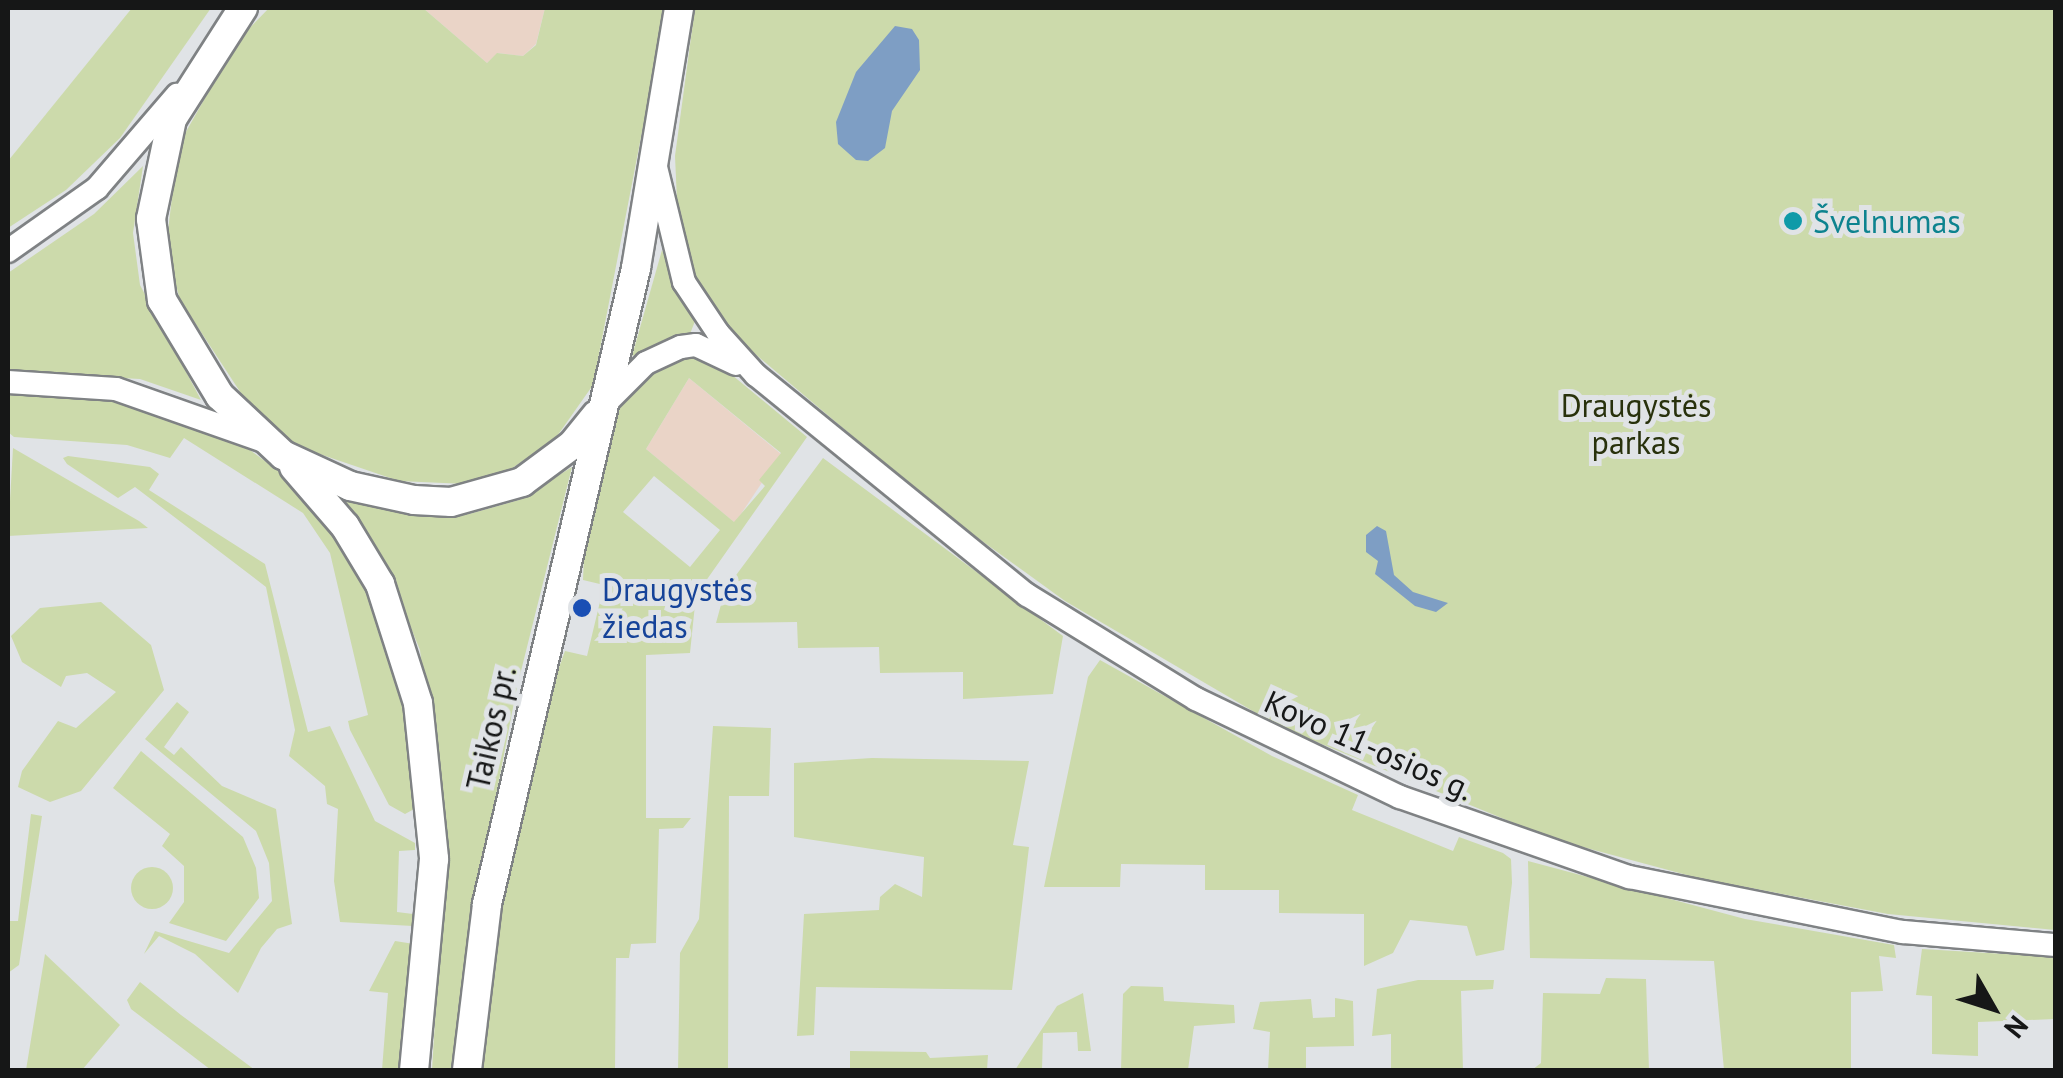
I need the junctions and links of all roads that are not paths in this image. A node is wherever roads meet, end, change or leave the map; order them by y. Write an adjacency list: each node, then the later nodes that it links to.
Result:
1 (679, 8): 4 (main road)
2 (233, 15): 3 (main road)
3 (199, 69): 5 (main road); 9 (main road)
4 (656, 166): 6 (main road, Kovo 11-osios g.); 8 (main road)
5 (8, 251)
6 (756, 375): 8 (main road, Kovo 11-osios g.); 10 (main road, Kovo 11-osios g.)
7 (8, 382): 9 (main road)
8 (603, 406): 9 (main road); 12 (main road, Taikos pr.)
9 (272, 448): 11 (main road, Taikos pr.)
10 (2056, 945)
11 (414, 1070)
12 (467, 1070)

